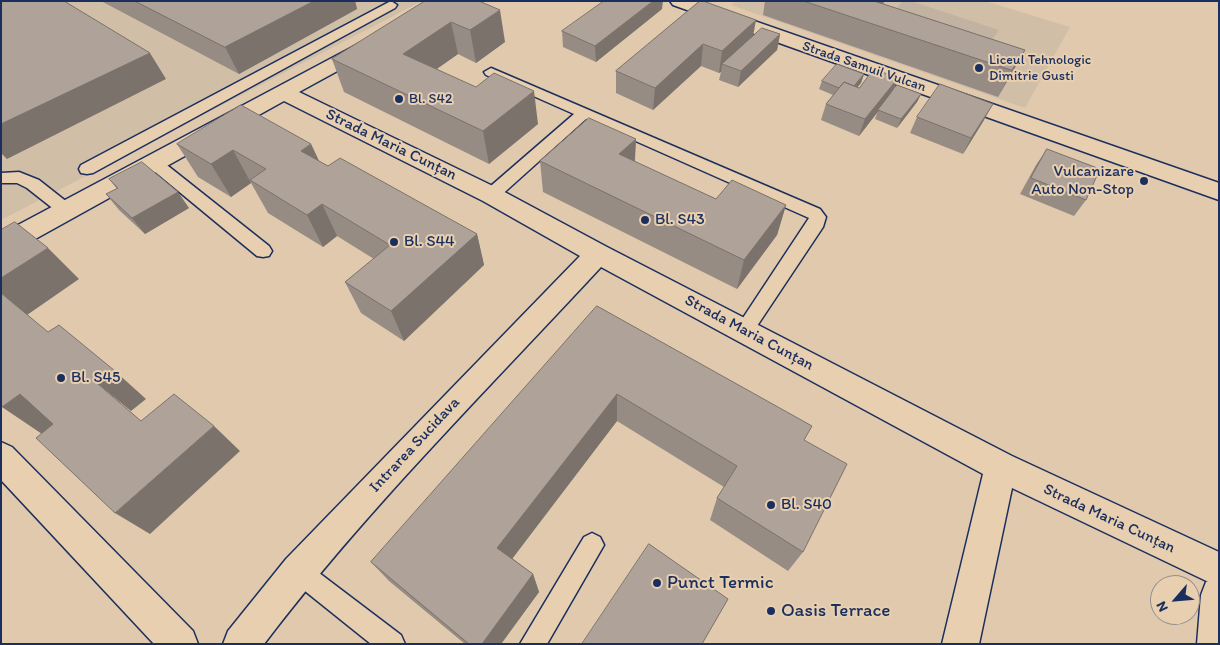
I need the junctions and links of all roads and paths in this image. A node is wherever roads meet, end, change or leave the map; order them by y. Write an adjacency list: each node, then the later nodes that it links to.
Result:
1 (382, 1): 8 (lane)
2 (679, 1): 10 (street, Strada Samuil Vulcan)
3 (384, 38): 5 (street)
4 (491, 72): 6 (lane)
5 (282, 92): 7 (street); 11 (street, Strada Maria Cunțan)
6 (584, 112): 11 (lane); 16 (lane)
7 (153, 162): 12 (street); 14 (lane)
8 (87, 169)
9 (1, 178): 12 (lane)
10 (1219, 192)
11 (491, 195): 15 (street, Strada Maria Cunțan)
12 (66, 210): 13 (street)
13 (1, 246)
14 (263, 251)
15 (598, 254): 16 (street, Strada Maria Cunțan); 21 (street, Intrarea Sucidava)
16 (744, 330): 18 (street, Strada Maria Cunțan)
17 (1, 457): 23 (street)
18 (1001, 467): 20 (street, Strada Maria Cunțan); 27 (street)
19 (592, 545): 26 (lane)
20 (1219, 570)
21 (298, 572): 24 (street, Intrarea Sucidava); 25 (lane)
22 (1219, 595): 28 (street)
23 (180, 644)
24 (241, 644)
25 (392, 644)
26 (533, 644)
27 (960, 644)
28 (1216, 644)

